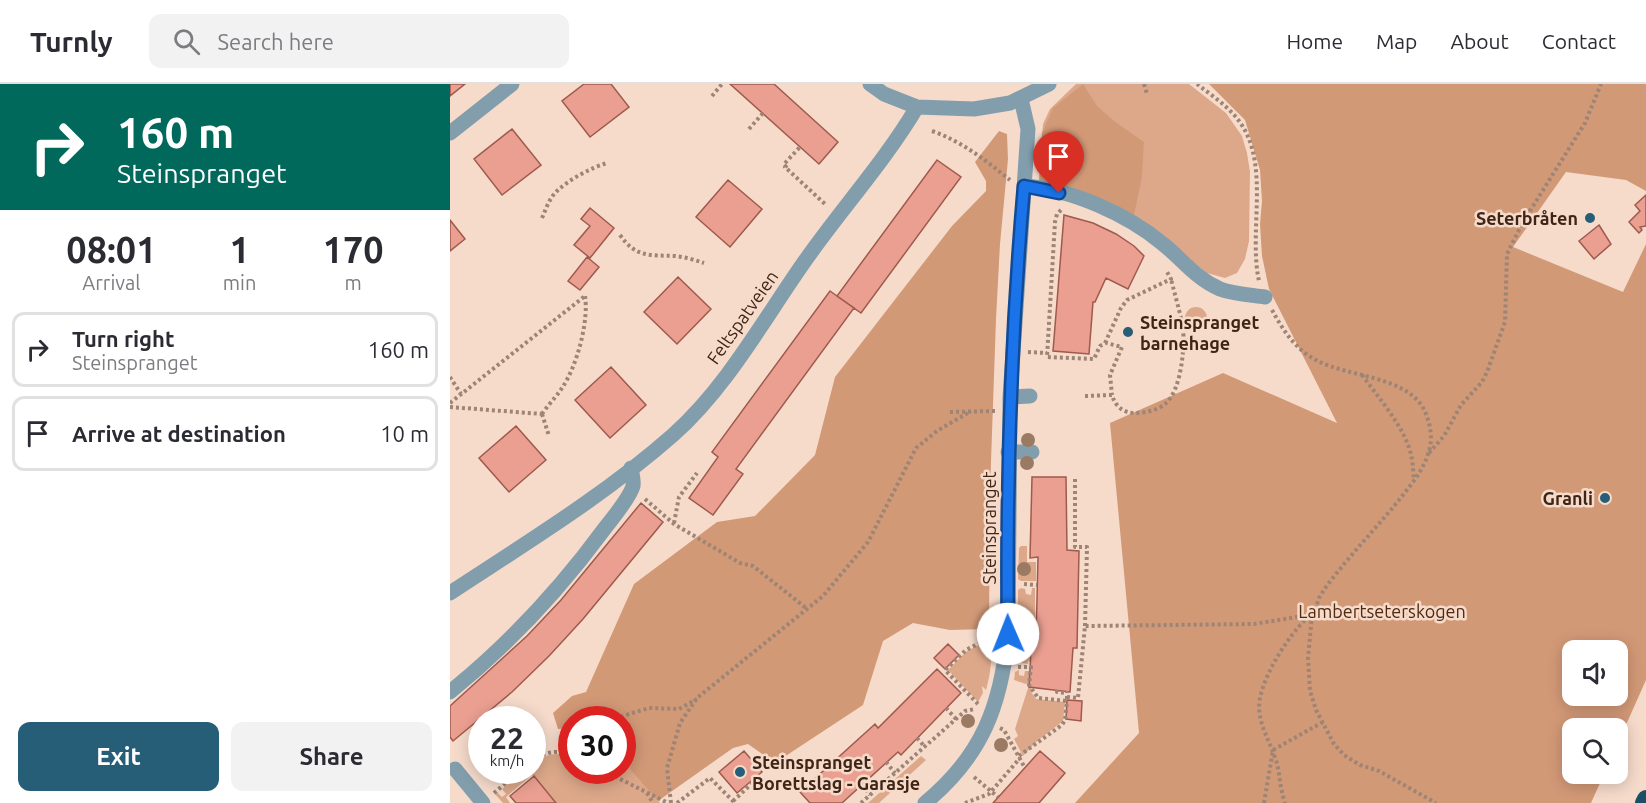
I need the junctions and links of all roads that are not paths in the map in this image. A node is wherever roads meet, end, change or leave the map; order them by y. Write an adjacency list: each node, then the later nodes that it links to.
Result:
1 (512, 84): 7 (street)
2 (870, 84): 4 (street)
3 (1048, 84): 5 (street)
4 (888, 89): 6 (street)
5 (1021, 99): 6 (street); 8 (street, Steinspranget)
6 (917, 107): 14 (street, Feltspatveien)
7 (450, 133)
8 (1018, 184): 9 (street); 11 (street, Steinspranget)
9 (1265, 297)
10 (1030, 396): 11 (street)
11 (1010, 397): 12 (street, Steinspranget)
12 (1008, 452): 13 (street, Steinspranget); 19 (street, Steinspranget)
13 (1032, 452)
14 (631, 468): 15 (street, Feltspatveien); 16 (street)
15 (450, 592)
16 (450, 692)
17 (455, 769): 18 (street)
18 (487, 799)
19 (925, 803)

